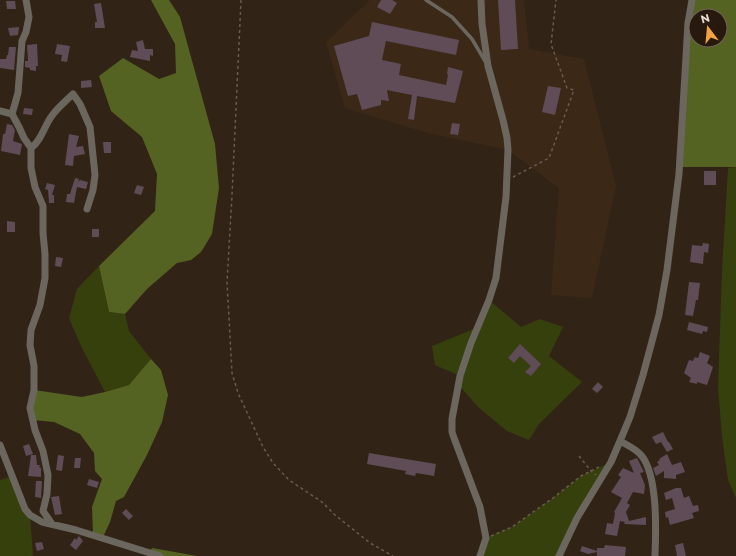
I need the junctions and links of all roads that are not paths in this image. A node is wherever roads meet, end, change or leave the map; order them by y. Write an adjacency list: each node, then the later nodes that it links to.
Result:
1 (26, 0): 7 (street)
2 (426, 0): 5 (lane)
3 (481, 0): 5 (street)
4 (692, 0): 10 (street)
5 (488, 66): 14 (street)
6 (0, 111): 7 (street)
7 (12, 114): 8 (street)
8 (31, 148): 9 (street); 12 (street)
9 (87, 209)
10 (620, 441): 15 (street); 16 (street)
11 (0, 445): 12 (street)
12 (52, 524): 13 (street)
13 (160, 556)
14 (480, 556)
15 (559, 556)
16 (655, 556)

